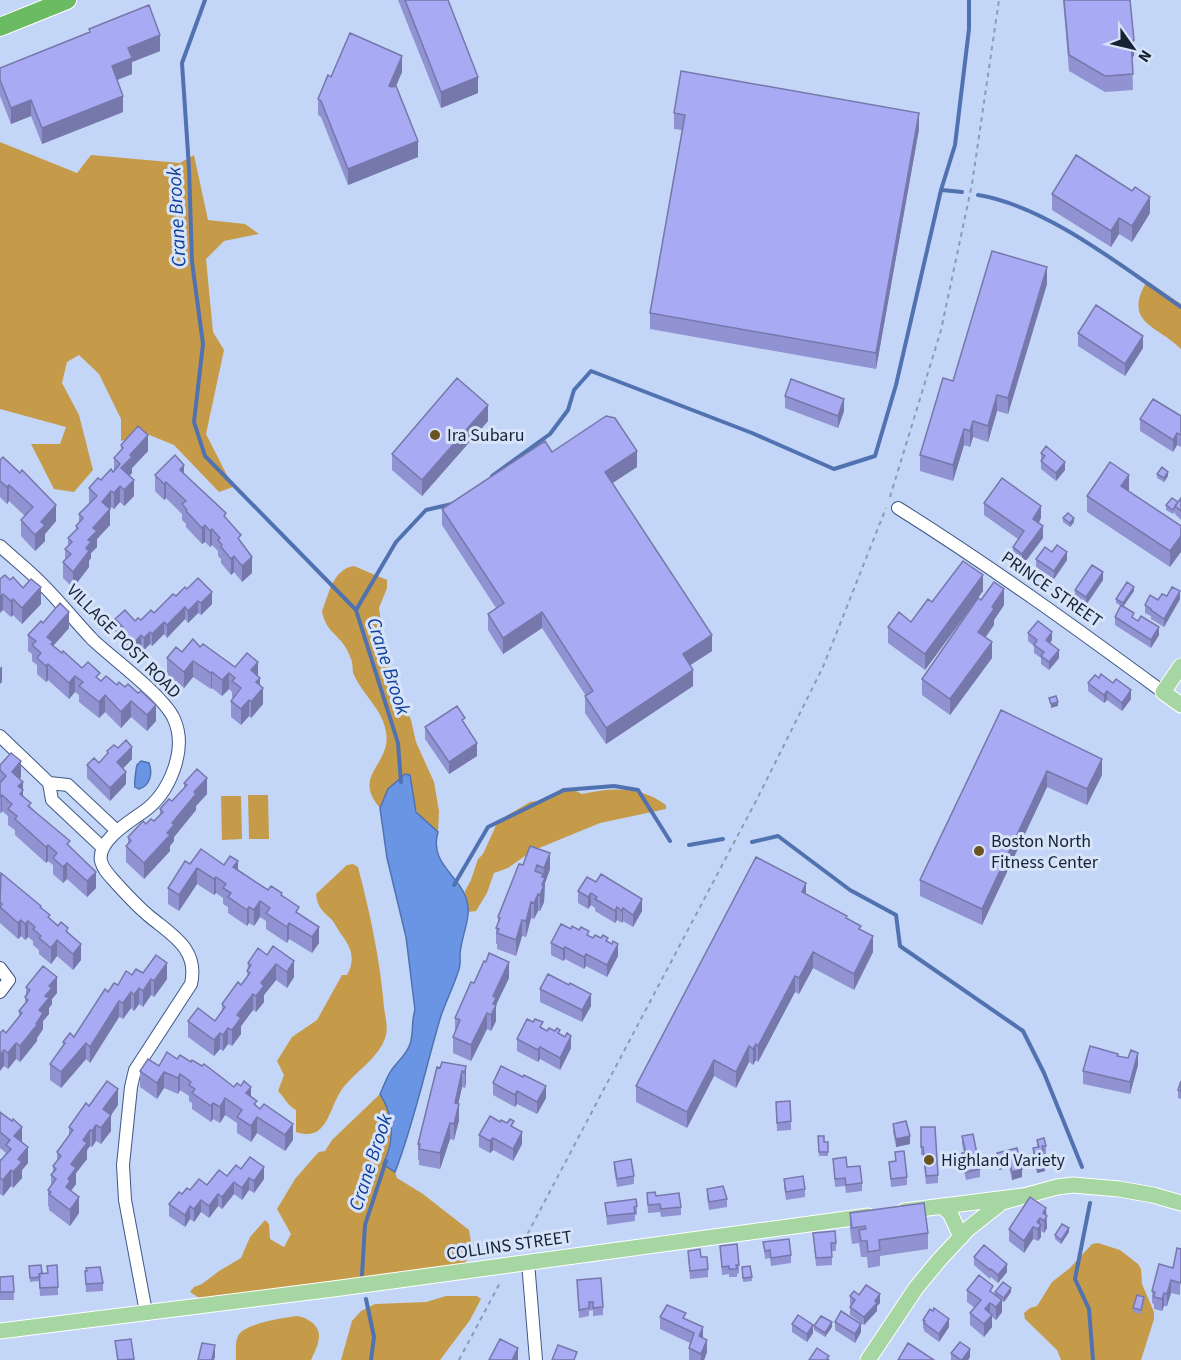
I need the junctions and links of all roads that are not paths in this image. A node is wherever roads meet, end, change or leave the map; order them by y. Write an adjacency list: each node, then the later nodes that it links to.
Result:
1 (67, 0): 2 (highway)
2 (0, 27)
3 (898, 508): 6 (street, PRINCE STREET)
4 (0, 546): 10 (street, VILLAGE POST ROAD)
5 (1181, 666): 6 (main road)
6 (1163, 692): 7 (main road, PRINCE STREET)
7 (1181, 705)
8 (2, 741): 9 (street)
9 (49, 783): 10 (street); 11 (street)
10 (117, 831): 11 (street, VILLAGE POST ROAD)
11 (103, 848): 19 (street)
12 (0, 968): 13 (street)
13 (0, 992)
14 (1023, 1196): 15 (main road); 16 (main road, COLLINS STREET); 17 (main road)
15 (1181, 1203)
16 (942, 1206): 17 (main road); 18 (main road, COLLINS STREET)
17 (961, 1236): 22 (main road)
18 (528, 1262): 19 (main road, COLLINS STREET); 21 (street)
19 (146, 1312): 20 (main road, COLLINS STREET)
20 (0, 1331)
21 (536, 1360)
22 (868, 1360)

